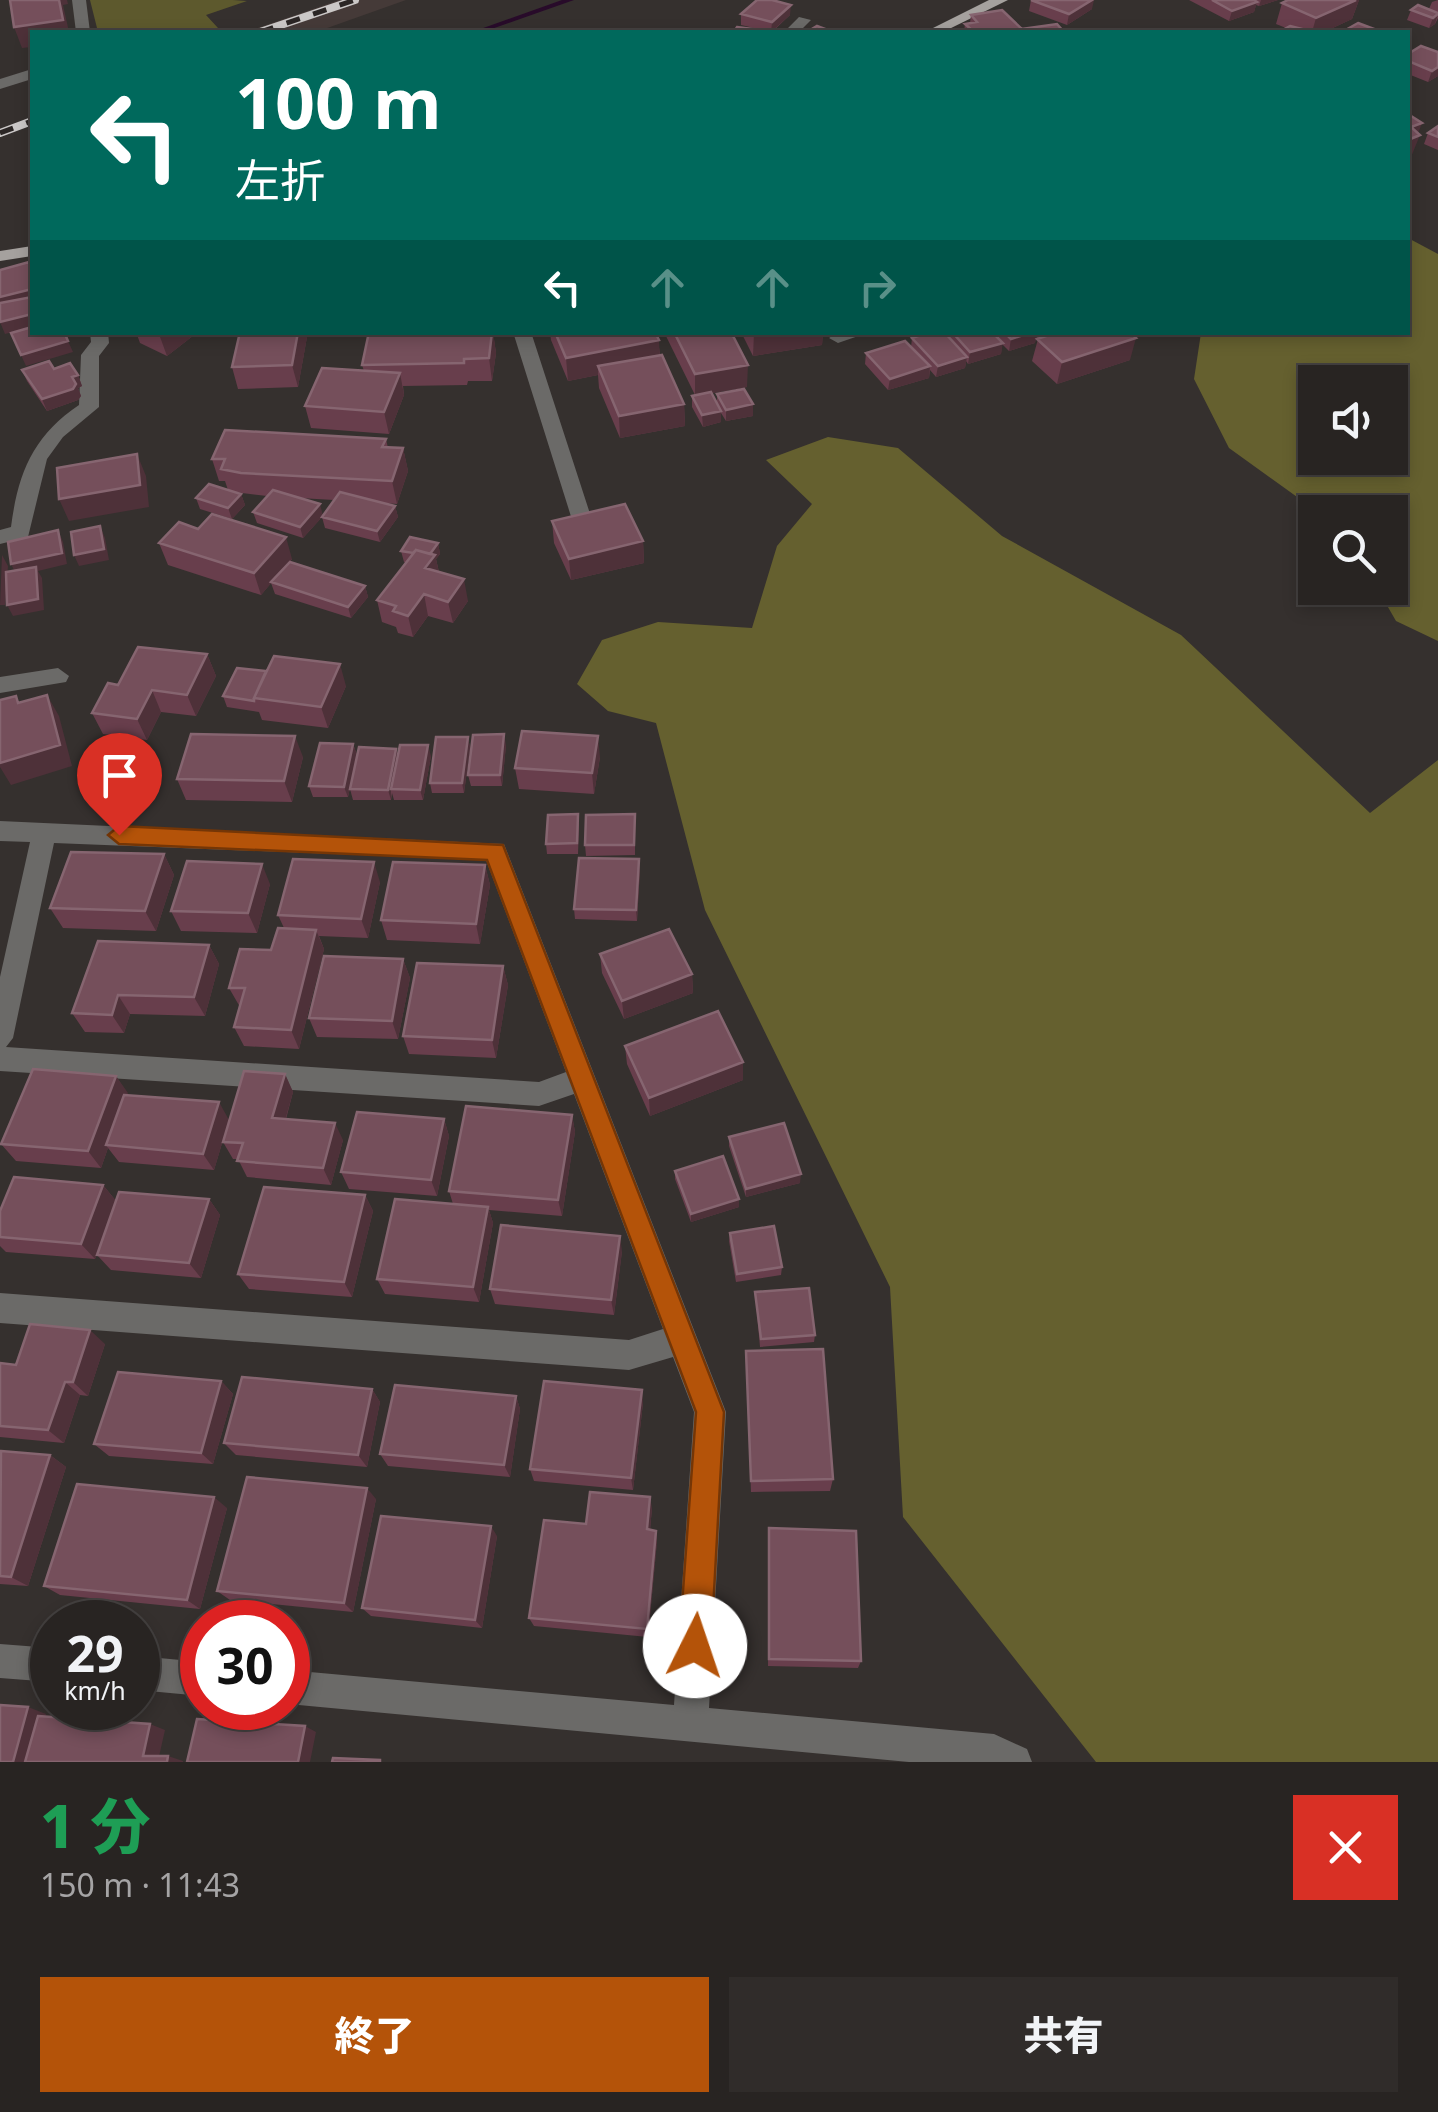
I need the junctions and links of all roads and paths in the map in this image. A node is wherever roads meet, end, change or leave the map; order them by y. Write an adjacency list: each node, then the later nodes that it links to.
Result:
1 (80, 0): 4 (street)
2 (1001, 0): 6 (main road)
3 (804, 20): 5 (street)
4 (83, 30)
5 (793, 30)
6 (936, 30)
7 (30, 75): 8 (street)
8 (0, 84)
9 (30, 250): 10 (main road)
10 (0, 256)
11 (99, 335): 16 (street)
12 (523, 335): 15 (street)
13 (850, 335): 14 (street)
14 (838, 338)
15 (584, 526)
16 (0, 537)
17 (58, 676): 18 (street)
18 (0, 686)
19 (0, 830): 20 (street)
20 (44, 832): 21 (street); 23 (street)
21 (0, 1038)
22 (0, 1060): 23 (street)
23 (582, 1080): 25 (street)
24 (0, 1308): 25 (street)
25 (682, 1339): 29 (street)
26 (0, 1660): 27 (street)
27 (30, 1663)
28 (310, 1689): 29 (street)
29 (690, 1724): 30 (street)
30 (1014, 1762)

